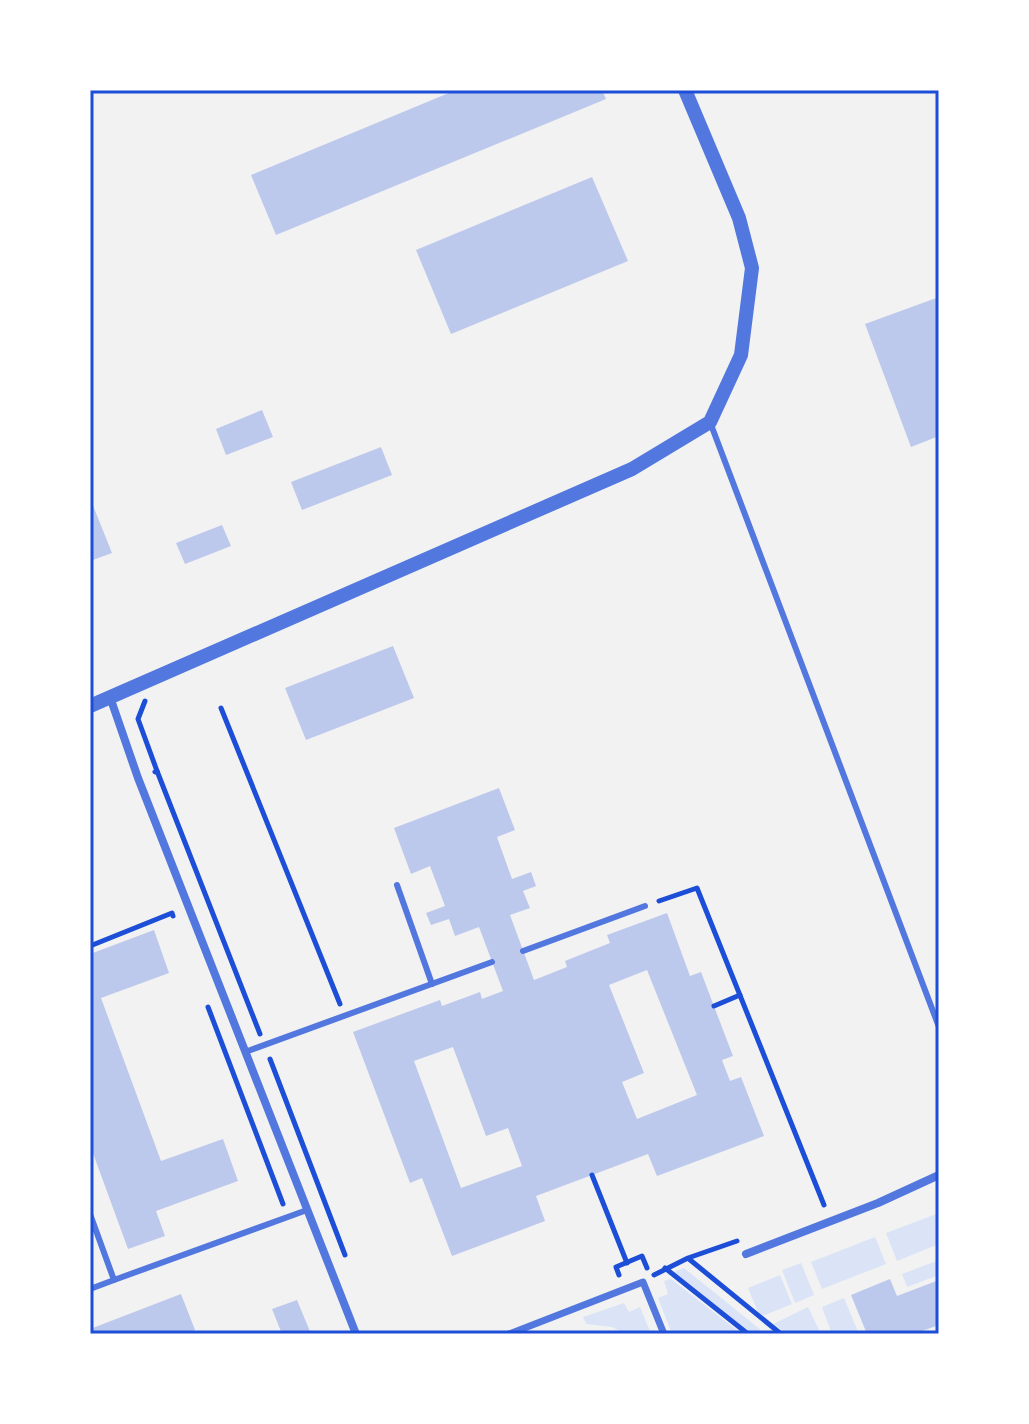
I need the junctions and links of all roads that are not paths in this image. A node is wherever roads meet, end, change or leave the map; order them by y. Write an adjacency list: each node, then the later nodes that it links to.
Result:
1 (685, 90): 2 (street)
2 (710, 422): 3 (street); 10 (lane)
3 (110, 697): 4 (street); 11 (street)
4 (90, 706)
5 (397, 885): 9 (lane)
6 (645, 906): 7 (lane)
7 (523, 951)
8 (492, 962): 9 (lane)
9 (432, 984): 11 (lane)
10 (939, 1027)
11 (245, 1052): 13 (street)
12 (939, 1175): 15 (street)
13 (307, 1210): 16 (lane); 18 (street)
14 (90, 1214): 16 (lane)
15 (746, 1254)
16 (114, 1280): 17 (lane)
17 (90, 1289)
18 (356, 1334)
19 (509, 1334): 20 (street)
20 (664, 1334)

